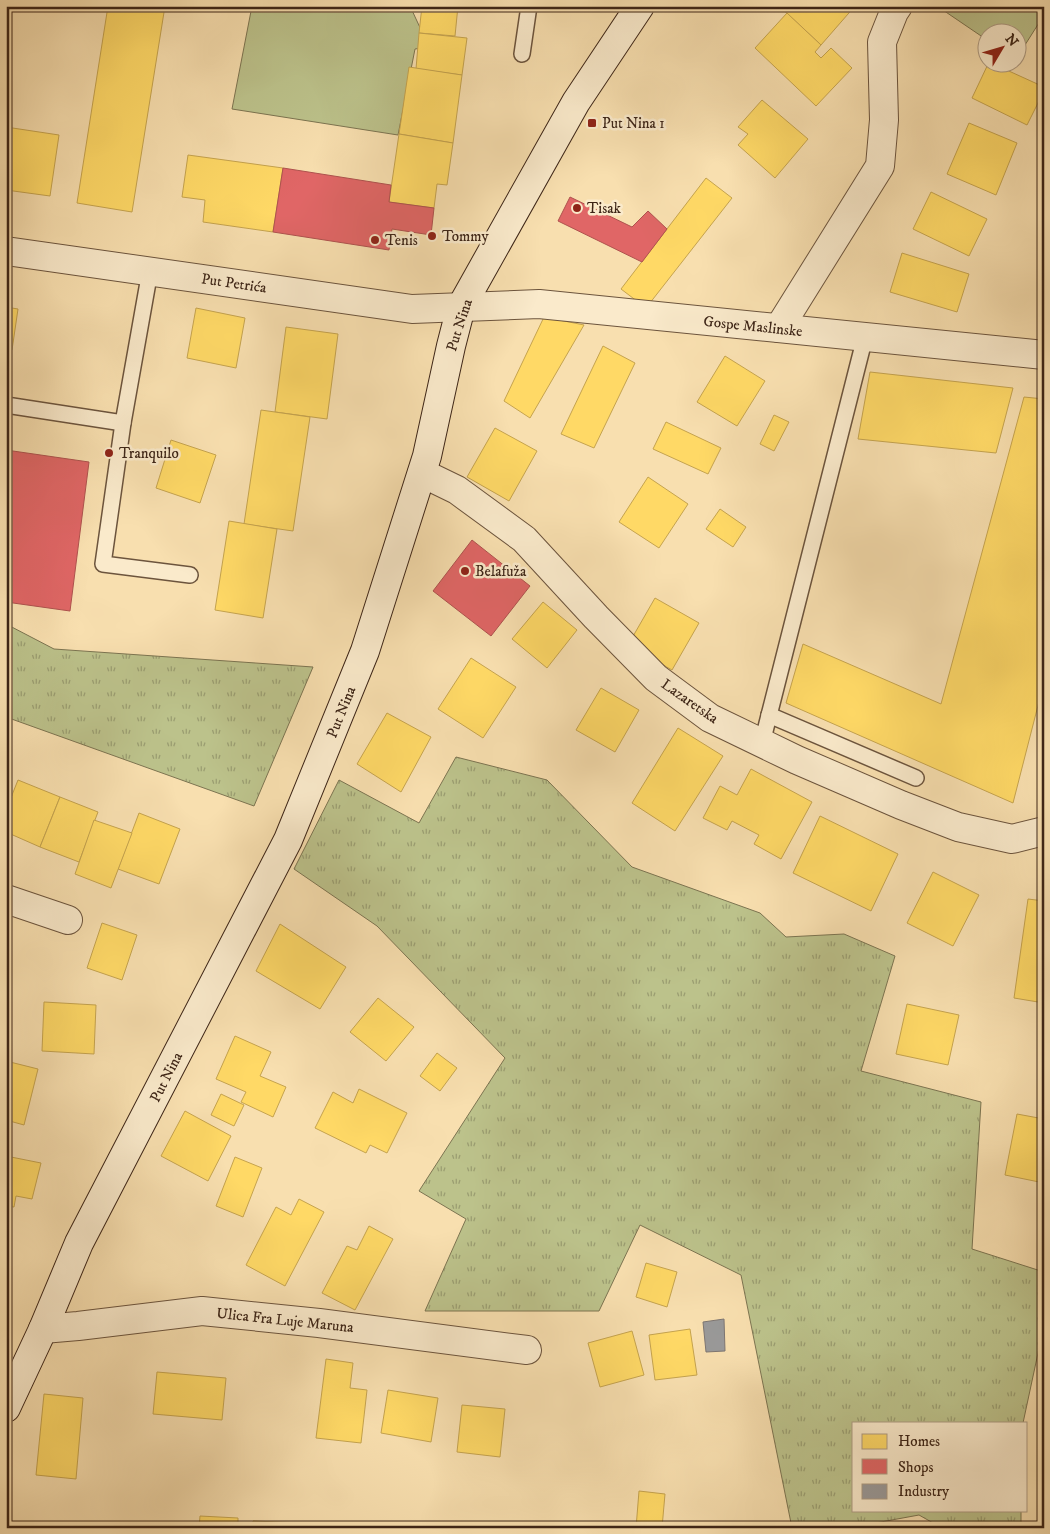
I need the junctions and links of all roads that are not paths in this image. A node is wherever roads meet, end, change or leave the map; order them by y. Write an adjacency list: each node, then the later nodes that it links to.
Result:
1 (529, 6): 4 (lane)
2 (640, 6): 7 (street, Put Nina)
3 (898, 6): 8 (street)
4 (522, 54)
5 (6, 250): 6 (street, Put Petrića)
6 (150, 271): 7 (street, Put Petrića); 12 (lane)
7 (462, 307): 8 (street, Gospe Maslinske); 13 (street, Put Nina)
8 (779, 328): 9 (street, Gospe Maslinske)
9 (865, 337): 10 (street, Gospe Maslinske); 15 (lane)
10 (1044, 355)
11 (6, 405): 12 (lane)
12 (122, 423): 14 (lane)
13 (422, 473): 16 (street, Lazaretska); 21 (street, Put Nina)
14 (190, 575)
15 (769, 715): 16 (lane); 17 (lane)
16 (762, 743): 18 (street, Lazaretska)
17 (916, 778)
18 (1044, 831)
19 (6, 899): 20 (street)
20 (68, 920)
21 (43, 1329): 22 (street, Ulica Fra Luje Maruna); 23 (street, Put Nina)
22 (526, 1350)
23 (6, 1408)

